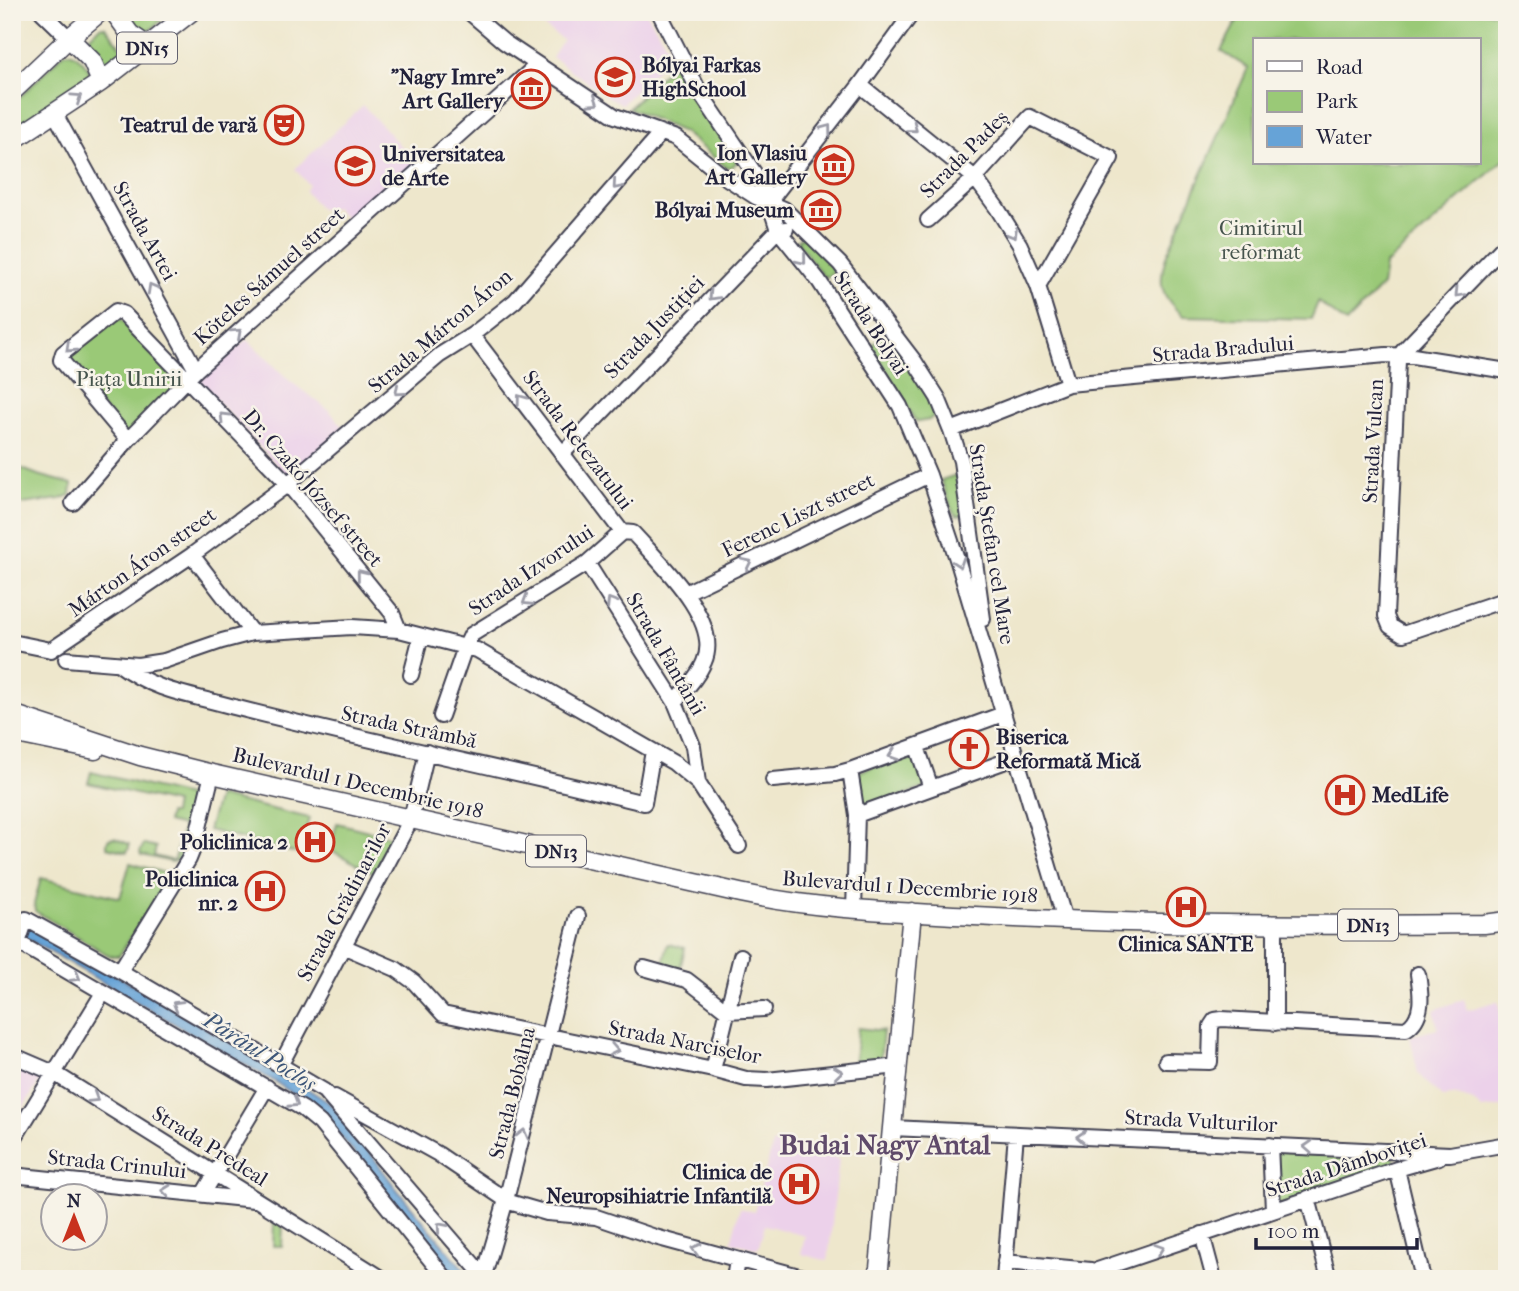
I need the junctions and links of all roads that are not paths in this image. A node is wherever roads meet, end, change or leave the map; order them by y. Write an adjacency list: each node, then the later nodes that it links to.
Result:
1 (43, 12): 8 (street)
2 (100, 12): 8 (main road, DN15)
3 (114, 12): 9 (main road)
4 (191, 12): 9 (main road, DN15)
5 (469, 12): 10 (street, Strada Bolyai)
6 (659, 12): 17 (street, Strada Bolyai)
7 (913, 12): 12 (street)
8 (69, 38): 11 (main road); 13 (main road, DN15)
9 (149, 47): 11 (main road, DN15)
10 (537, 65): 15 (street, Strada Bolyai, one-way to 15); 29 (street, Köteles Sámuel street, one-way to 10)
11 (101, 82): 14 (main road, DN15, one-way to 11)
12 (860, 85): 19 (street, one-way to 19); 20 (street, one-way to 12)
13 (12, 92)
14 (55, 114): 16 (main road, DN15); 29 (street, Strada Artei, one-way to 14)
15 (662, 133): 18 (street, Strada Bolyai); 26 (street, Strada Márton Áron, one-way to 26)
16 (13, 140)
17 (745, 163): 18 (street); 20 (street, Strada Bolyai)
18 (722, 175): 20 (street, Strada Bolyai)
19 (975, 178): 21 (street, Strada Padeș); 25 (street, one-way to 25); 25 (street, Strada Padeș)
20 (769, 202): 22 (street, Strada Bolyai); 23 (street, Strada Bolyai)
21 (928, 220)
22 (801, 226): 23 (street); 31 (street, Strada Bolyai)
23 (778, 230): 33 (street, Strada Justiției, one-way to 33); 34 (street, Strada Bolyai, one-way to 34)
24 (1507, 243): 27 (street, Strada Vulcan, one-way to 27)
25 (1038, 286): 30 (street)
26 (472, 335): 33 (street, Strada Retezatului, one-way to 26); 35 (street, Strada Márton Áron, one-way to 35)
27 (1400, 355): 28 (street, Strada Bradului); 30 (street, Strada Bradului); 43 (street, Strada Vulcan)
28 (1507, 371)
29 (192, 374): 32 (street, Köteles Sámuel street); 32 (street, one-way to 32); 35 (street, Dr. Czakó József street, one-way to 29)
30 (1068, 384): 31 (street, Strada Bradului)
31 (951, 430): 37 (street, Strada Ștefan cel Mare)
32 (128, 440): 36 (street, Köteles Sámuel street)
33 (562, 454): 39 (street, Strada Retezatului)
34 (929, 475): 38 (street, Strada Ștefan cel Mare); 42 (street, Ferenc Liszt street, one-way to 34)
35 (288, 484): 40 (street, Márton Áron street); 44 (street, Dr. Czakó József street, one-way to 35)
36 (73, 503)
37 (968, 518): 38 (street); 51 (street, Strada Ștefan cel Mare)
38 (945, 521): 51 (street, Strada Ștefan cel Mare, one-way to 51)
39 (622, 532): 41 (street, Strada Izvorului); 42 (street, Strada Retezatului)
40 (192, 555): 45 (street); 47 (street, Márton Áron street)
41 (587, 563): 48 (street, Strada Izvorului, one-way to 48); 53 (street, Strada Fântânii, one-way to 41)
42 (685, 593): 53 (street, Strada Retezatului)
43 (1507, 599)
44 (399, 630): 45 (street, Strada Strâmbă); 46 (street, Strada Strâmbă)
45 (252, 633): 50 (street, Strada Strâmbă)
46 (421, 636): 48 (street, Strada Strâmbă); 52 (street)
47 (12, 642)
48 (466, 646): 56 (street); 62 (street, Strada Strâmbă)
49 (66, 659): 50 (street, Strada Strâmbă)
50 (120, 665): 63 (street, Strada Strâmbă)
51 (989, 666): 54 (street, Strada Ștefan cel Mare)
52 (411, 675)
53 (675, 702): 60 (street, Strada Fântânii)
54 (1003, 714): 61 (street); 65 (street, Strada Ștefan cel Mare)
55 (12, 716): 64 (main road, Bulevardul 1 Decembrie 1918 / DN13)
56 (441, 716)
57 (12, 733): 58 (main road, Bulevardul 1 Decembrie 1918)
58 (37, 739): 59 (main road); 64 (main road, Bulevardul 1 Decembrie 1918 / DN13)
59 (12, 742)
60 (693, 746): 66 (street, Strada Fântânii); 70 (street, Strada Strâmbă)
61 (917, 747): 67 (street, one-way to 67); 71 (street)
62 (653, 751): 63 (street, Strada Strâmbă); 66 (street, Strada Strâmbă)
63 (427, 752): 73 (street, Strada Grădinarilor)
64 (140, 756): 68 (main road, Bulevardul 1 Decembrie 1918 / DN13)
65 (1017, 757): 71 (street); 78 (street, Strada Ștefan cel Mare)
66 (674, 764): 70 (street, Strada Strâmbă)
67 (850, 770): 69 (street); 72 (street)
68 (212, 774): 73 (main road, Bulevardul 1 Decembrie 1918 / DN13); 87 (street)
69 (773, 780)
70 (698, 783): 74 (street, Strada Strâmbă)
71 (930, 788): 72 (street)
72 (857, 815): 75 (street)
73 (411, 820): 75 (main road, Bulevardul 1 Decembrie 1918 / DN13); 84 (street, Strada Grădinarilor)
74 (739, 846)
75 (854, 909): 76 (main road, Bulevardul 1 Decembrie 1918 / DN13)
76 (912, 912): 78 (main road, Bulevardul 1 Decembrie 1918 / DN13); 97 (main road)
77 (578, 916): 93 (street, Strada Bobâlna)
78 (1065, 920): 81 (main road, Bulevardul 1 Decembrie 1918 / DN13)
79 (1507, 921): 80 (main road, Bulevardul 1 Decembrie 1918 / DN13)
80 (1484, 924): 81 (main road, Bulevardul 1 Decembrie 1918 / DN13); 82 (main road, Bulevardul 1 Decembrie 1918 / DN13)
81 (1275, 926): 92 (street)
82 (1507, 931)
83 (15, 941): 87 (street); 89 (street, one-way to 89)
84 (345, 947): 93 (street, Strada Narciselor); 96 (street, Strada Grădinarilor)
85 (741, 956): 91 (street)
86 (644, 968): 91 (street)
87 (120, 971): 96 (street, one-way to 87)
88 (1418, 974): 92 (street)
89 (103, 993): 99 (street); 100 (street)
90 (764, 1009): 91 (street)
91 (727, 1012): 98 (street)
92 (1275, 1023): 95 (street)
93 (547, 1037): 98 (street, Strada Narciselor, one-way to 98); 114 (street, Strada Bobâlna, one-way to 93)
94 (12, 1055): 99 (street, Strada Predeal)
95 (1166, 1061)
96 (281, 1065): 101 (street)
97 (898, 1066): 98 (street, Strada Narciselor, one-way to 97); 102 (main road)
98 (713, 1070)
99 (54, 1073): 104 (street); 109 (street, Strada Predeal, one-way to 109)
100 (267, 1087): 109 (street); 122 (street, one-way to 122)
101 (324, 1091): 114 (street); 120 (street, one-way to 101)
102 (892, 1128): 103 (street, Strada Vulturilor); 125 (main road)
103 (1016, 1134): 106 (street, Strada Vulturilor, one-way to 103); 118 (street)
104 (12, 1142)
105 (1507, 1144): 107 (street, Strada Vulturilor)
106 (1270, 1145): 107 (street, Strada Vulturilor, one-way to 106); 115 (street)
107 (1450, 1154): 108 (street, Strada Dâmboviței)
108 (1397, 1169): 112 (street, Strada Dâmboviței); 130 (street)
109 (215, 1174): 111 (street); 113 (street, Strada Predeal)
110 (12, 1175): 111 (street, Strada Crinului, one-way to 110)
111 (204, 1194): 113 (street, Strada Crinului)
112 (1308, 1198): 115 (street, Strada Dâmboviței); 129 (street)
113 (258, 1200): 121 (street, Strada Predeal)
114 (506, 1200): 117 (street, one-way to 114); 120 (street, Strada Bobâlna)
115 (1273, 1210): 116 (street, Strada Dâmboviței)
116 (1202, 1234): 119 (street, Strada Dâmboviței, one-way to 116); 128 (street)
117 (737, 1260): 123 (street); 124 (street)
118 (1005, 1262): 119 (street, Strada Dâmboviței); 126 (street)
119 (1096, 1274): 127 (street, Strada Dâmboviței)
120 (484, 1278)
121 (383, 1279)
122 (446, 1279)
123 (734, 1279)
124 (810, 1279)
125 (878, 1279)
126 (1004, 1279)
127 (1071, 1279)
128 (1214, 1279)
129 (1329, 1279)
130 (1423, 1279)

